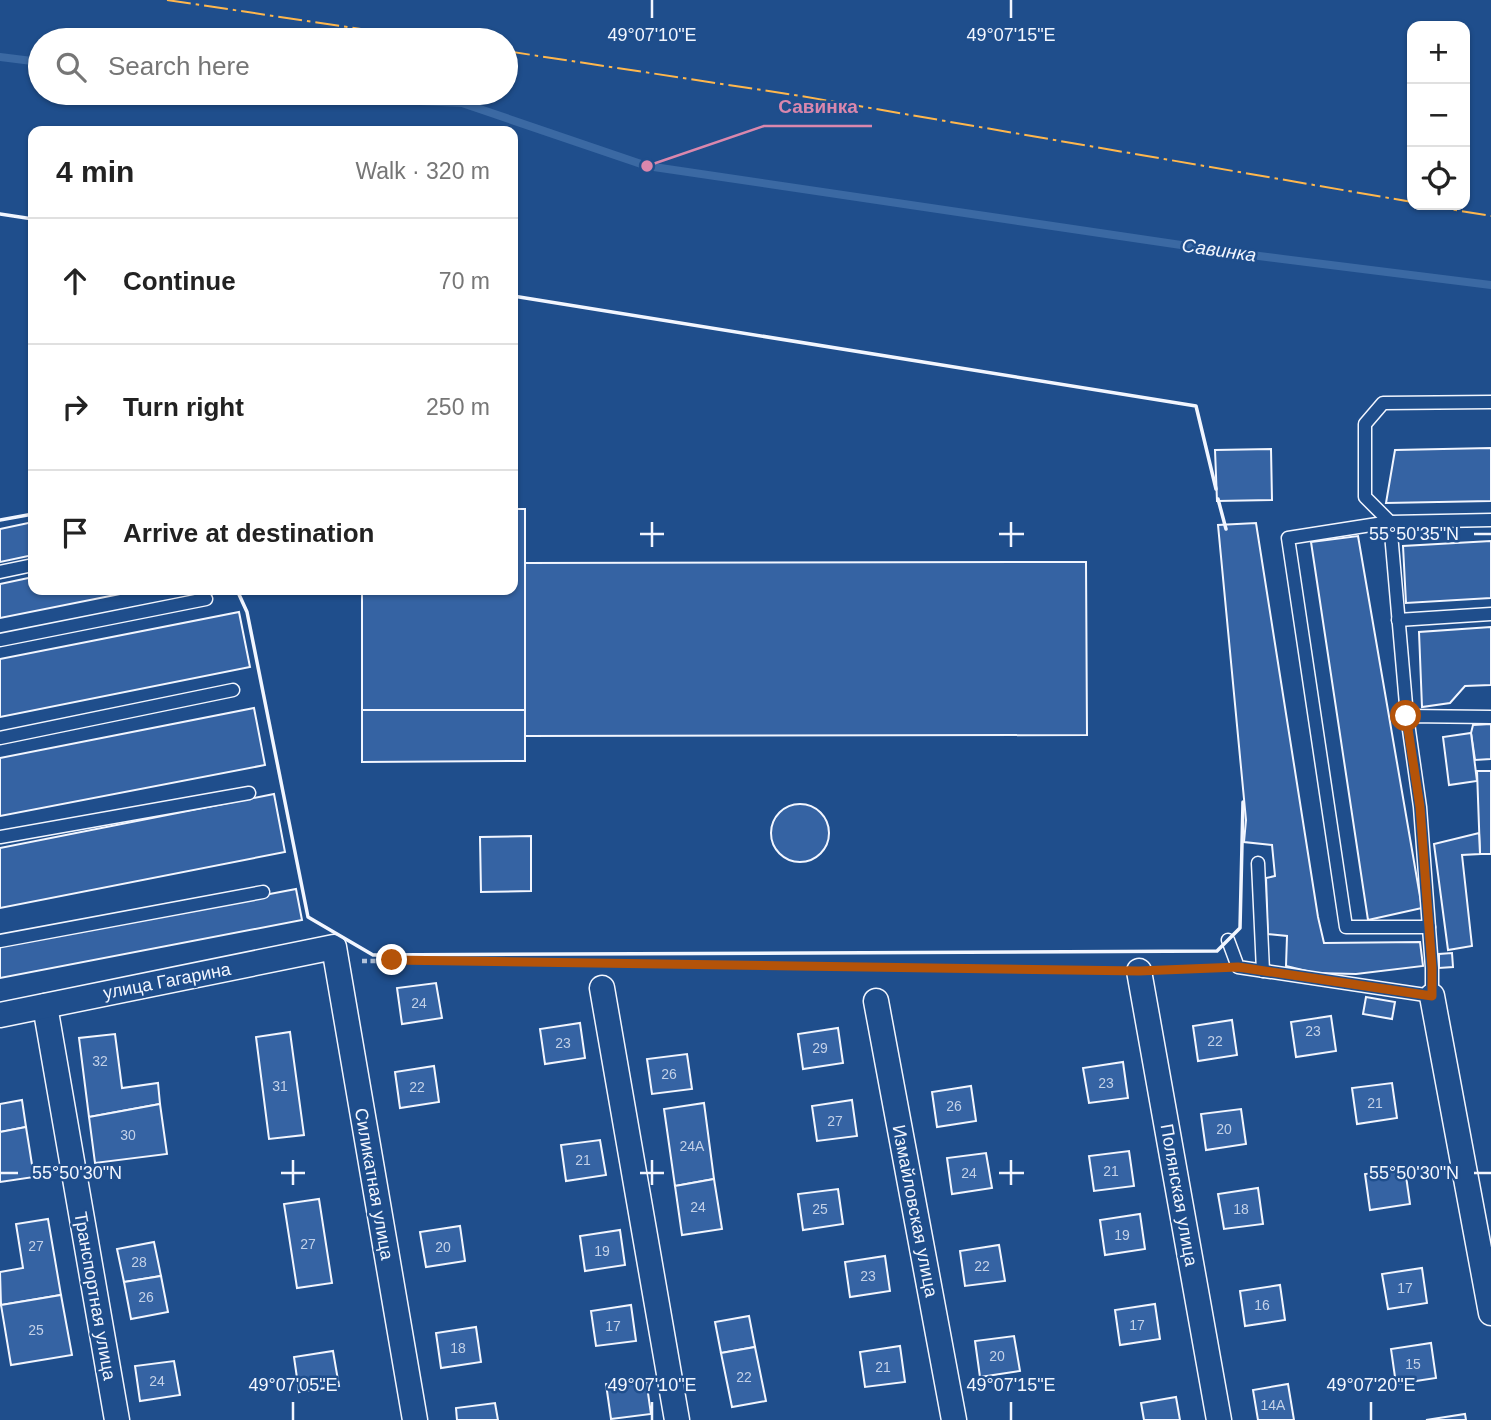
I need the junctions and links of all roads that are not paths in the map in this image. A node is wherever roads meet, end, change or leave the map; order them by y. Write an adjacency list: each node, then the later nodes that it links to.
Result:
1 (1491, 401): 3 (lane)
2 (1491, 520): 3 (lane)
3 (1390, 522): 8 (lane); 18 (lane)
4 (28, 566): 5 (lane)
5 (0, 572)
6 (206, 599): 9 (lane)
7 (1491, 614): 8 (lane)
8 (1398, 620): 11 (lane)
9 (0, 640)
10 (233, 690): 13 (lane)
11 (1406, 716): 12 (lane); 18 (lane)
12 (1491, 717)
13 (0, 738)
14 (249, 793): 15 (lane)
15 (0, 837)
16 (1258, 863): 23 (lane)
17 (263, 892): 20 (lane)
18 (1429, 927): 25 (lane)
19 (1228, 940): 23 (lane)
20 (0, 941)
21 (335, 955): 27 (street, улица Гагарина); 31 (street, Силикатная улица)
22 (1139, 971): 34 (street, Полянская улица)
23 (1263, 971): 25 (lane)
24 (602, 988): 32 (street)
25 (1432, 996): 29 (street)
26 (876, 1001): 33 (street, Измайловская улица)
27 (45, 1006): 28 (street, улица Гагарина); 30 (street, Транспортная улица)
28 (0, 1015)
29 (1491, 1313)
30 (117, 1420)
31 (415, 1420)
32 (677, 1420)
33 (954, 1420)
34 (1219, 1420)

